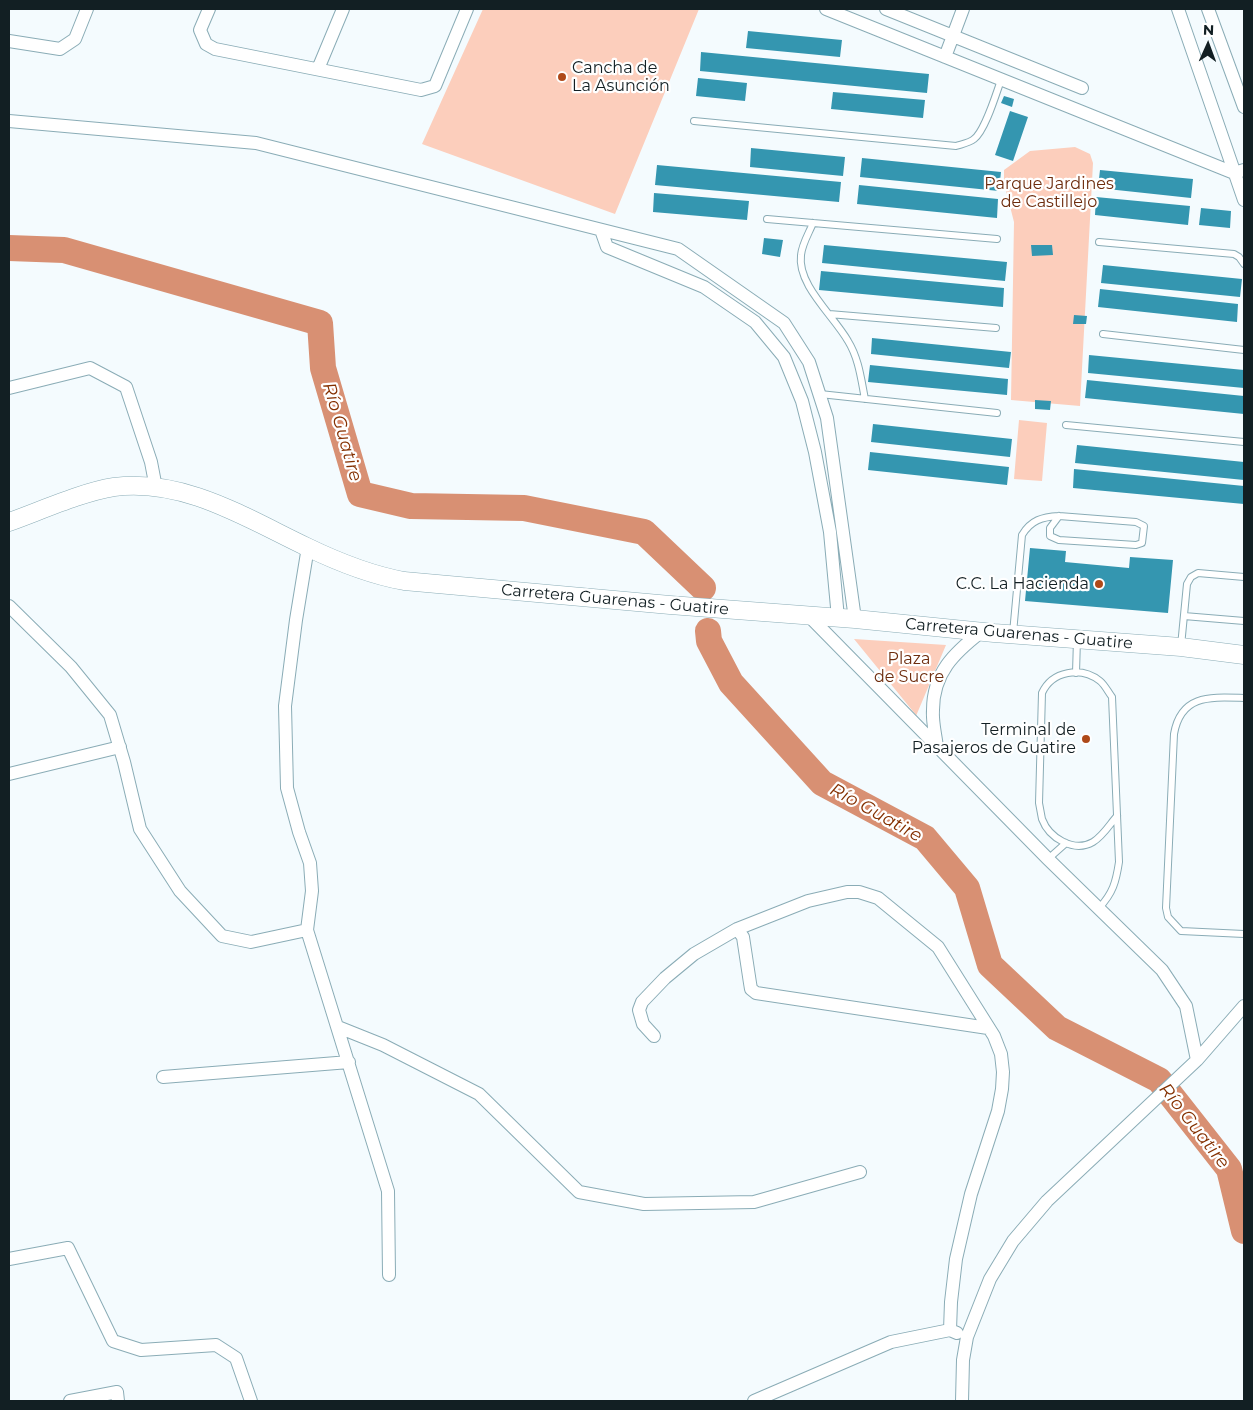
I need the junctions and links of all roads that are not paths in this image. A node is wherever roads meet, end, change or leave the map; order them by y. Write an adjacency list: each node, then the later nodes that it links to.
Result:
1 (88, 9): 11 (street)
2 (209, 9): 13 (street)
3 (343, 9): 13 (street)
4 (467, 9): 13 (street)
5 (826, 9): 12 (street)
6 (886, 9): 10 (street)
7 (963, 9): 10 (street)
8 (1178, 9): 19 (street)
9 (1208, 9): 16 (street)
10 (953, 36): 12 (street); 15 (street)
11 (9, 41)
12 (945, 57): 14 (street)
13 (318, 70)
14 (1001, 80): 18 (lane); 19 (street)
15 (1082, 88)
16 (1244, 107)
17 (9, 121): 23 (street)
18 (694, 121)
19 (1239, 171): 20 (street)
20 (1244, 200)
21 (767, 219): 22 (lane)
22 (813, 223): 24 (lane); 27 (lane)
23 (601, 230): 32 (street); 45 (street)
24 (996, 238)
25 (1099, 242): 26 (lane)
26 (1244, 264)
27 (829, 314): 28 (lane); 33 (lane)
28 (996, 328)
29 (1103, 334): 30 (lane)
30 (1244, 350)
31 (9, 388): 37 (street)
32 (818, 394): 33 (lane); 45 (street)
33 (865, 399): 34 (lane)
34 (997, 413)
35 (1066, 425): 36 (lane)
36 (1244, 442)
37 (156, 488): 39 (main road, Carretera Guarenas - Guatire); 40 (main road, Carretera Guarenas - Guatire)
38 (1058, 516): 38 (lane); 48 (lane)
39 (9, 522)
40 (308, 548): 43 (main road, Carretera Guarenas - Guatire); 61 (street)
41 (1244, 577): 44 (lane)
42 (9, 606): 54 (street)
43 (809, 616): 45 (main road, Carretera Guarenas - Guatire); 55 (street)
44 (1184, 616): 46 (lane); 50 (lane)
45 (846, 619): 47 (main road, Carretera Guarenas - Guatire)
46 (1244, 621)
47 (981, 632): 48 (main road, Carretera Guarenas - Guatire); 55 (street)
48 (1013, 634): 49 (main road, Carretera Guarenas - Guatire)
49 (1077, 639): 50 (main road, Carretera Guarenas - Guatire); 52 (lane)
50 (1181, 647): 51 (main road, Carretera Guarenas - Guatire)
51 (1244, 655)
52 (1076, 673): 57 (lane); 58 (lane)
53 (1244, 698): 63 (lane)
54 (120, 747): 56 (street); 61 (street)
55 (937, 748): 59 (street)
56 (9, 774)
57 (1117, 816): 58 (lane); 60 (lane)
58 (1066, 843): 59 (lane)
59 (1048, 859): 60 (street)
60 (1099, 908): 68 (street)
61 (306, 930): 65 (street)
62 (736, 930): 66 (street); 66 (street); 67 (street)
63 (1244, 934)
64 (1244, 1006): 68 (street)
65 (338, 1027): 69 (street); 71 (street)
66 (988, 1028): 74 (street)
67 (654, 1036)
68 (1196, 1060): 75 (street)
69 (349, 1062): 70 (street); 73 (street)
70 (163, 1076)
71 (860, 1172)
72 (9, 1259): 78 (street)
73 (389, 1275)
74 (950, 1330): 75 (street); 79 (street)
75 (967, 1337): 80 (street)
76 (70, 1401): 77 (street)
77 (118, 1401)
78 (251, 1401)
79 (754, 1401)
80 (962, 1401)

